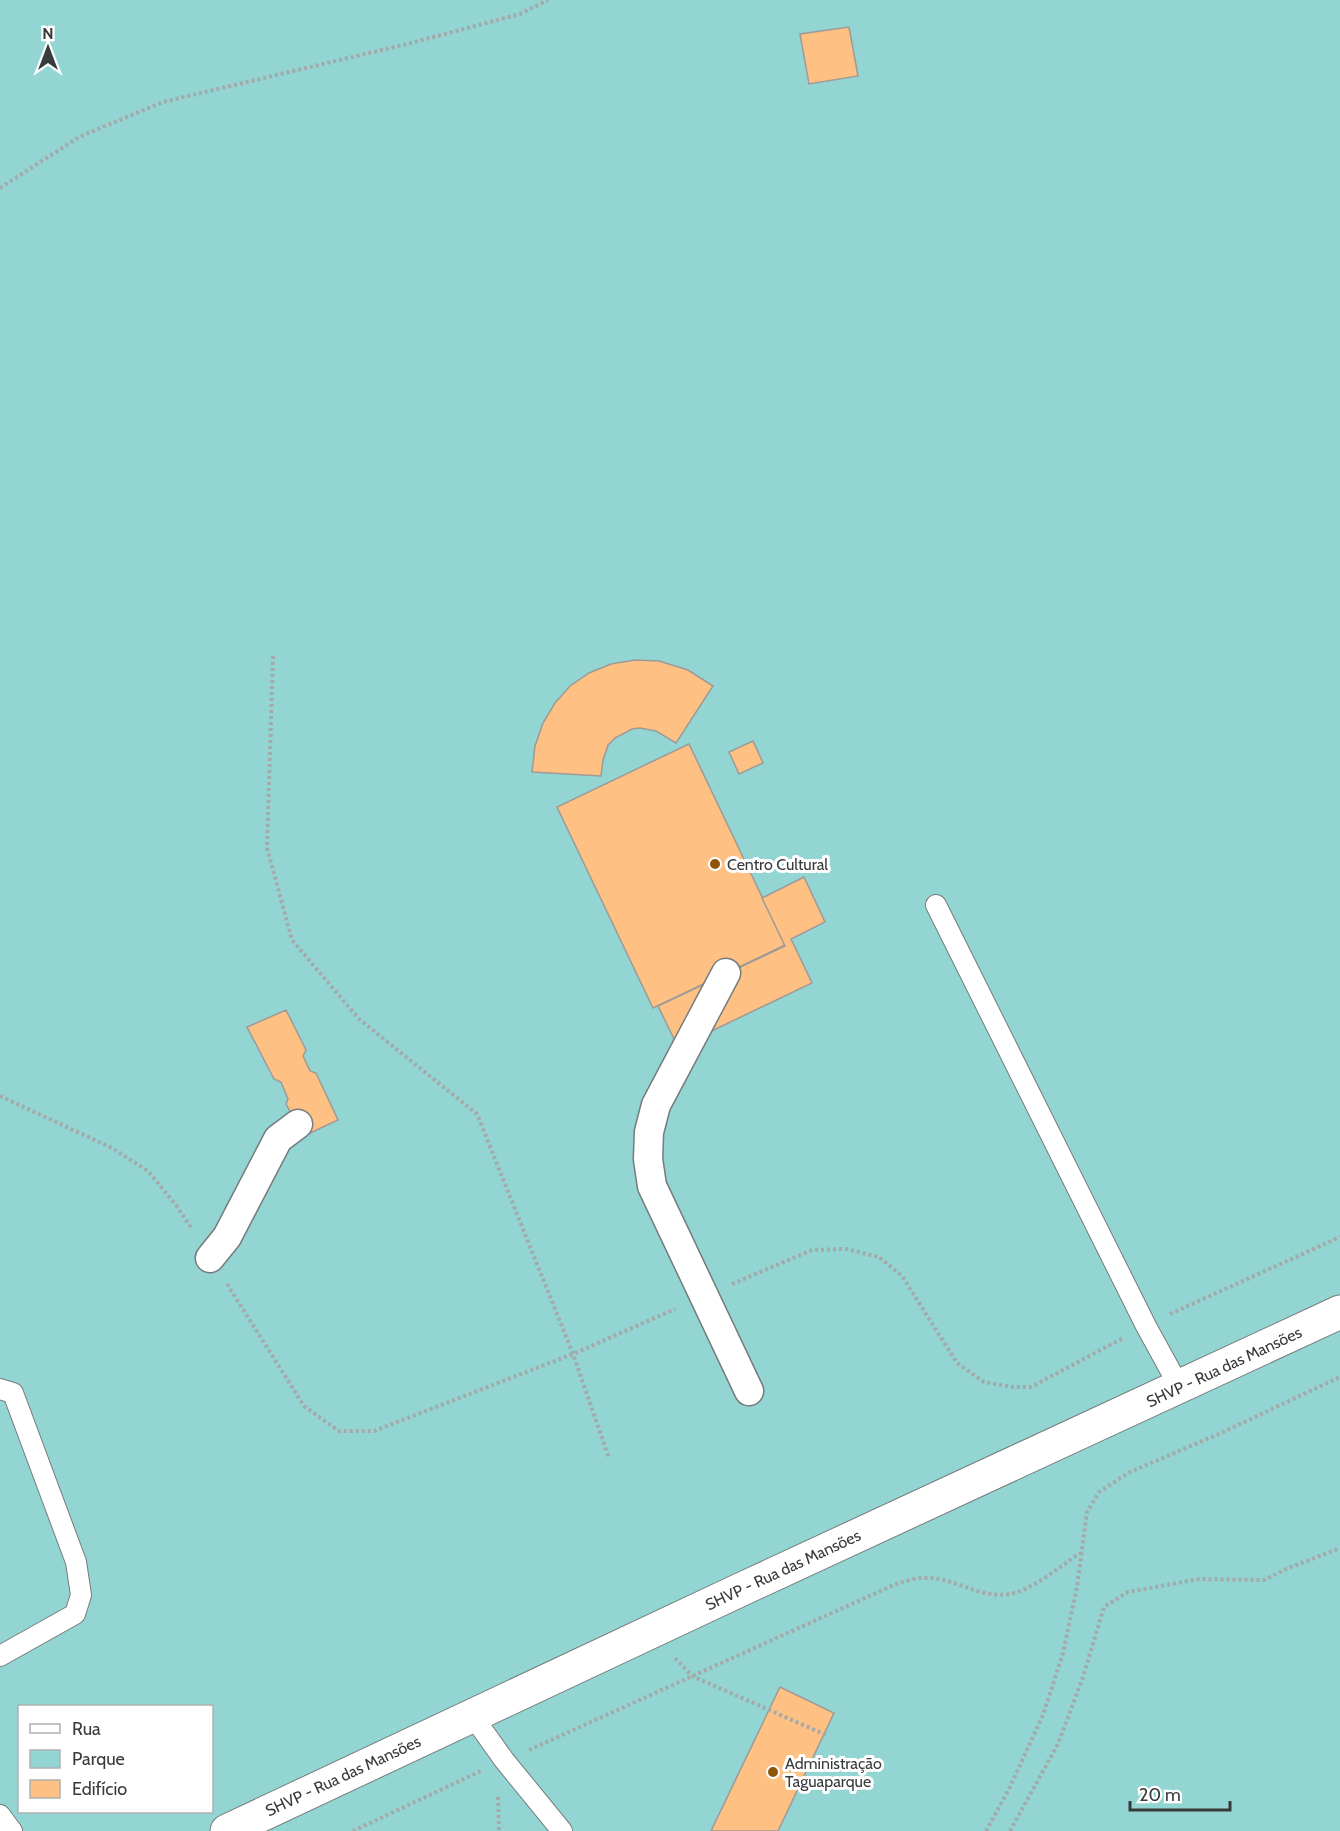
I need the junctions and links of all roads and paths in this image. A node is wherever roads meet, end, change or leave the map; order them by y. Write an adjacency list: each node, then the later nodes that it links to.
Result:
1 (548, 0): 2 (path)
2 (0, 188)
3 (273, 656): 13 (path)
4 (936, 905): 12 (lane)
5 (726, 973): 10 (street)
6 (0, 1096): 9 (path)
7 (298, 1124): 9 (street)
8 (1340, 1237): 12 (path)
9 (210, 1258): 13 (path)
10 (705, 1295): 12 (path); 13 (path); 17 (street)
11 (1340, 1312): 15 (street, SHVP - Rua das Mansões)
12 (1146, 1326): 15 (lane)
13 (573, 1354): 18 (path)
14 (1340, 1377): 20 (path)
15 (1180, 1388): 21 (street, SHVP - Rua das Mansões)
16 (0, 1389): 22 (lane)
17 (749, 1391)
18 (609, 1458)
19 (1340, 1548): 33 (path)
20 (1080, 1553): 23 (path); 32 (path)
21 (656, 1630): 23 (path); 24 (street, SHVP - Rua das Mansões)
22 (0, 1656)
23 (692, 1677): 25 (path); 26 (path)
24 (472, 1715): 26 (lane); 29 (street, SHVP - Rua das Mansões)
25 (826, 1735)
26 (504, 1761): 30 (path); 31 (lane)
27 (0, 1815): 28 (lane)
28 (12, 1831)
29 (227, 1831)
30 (353, 1831)
31 (562, 1831)
32 (986, 1831)
33 (1010, 1831)

